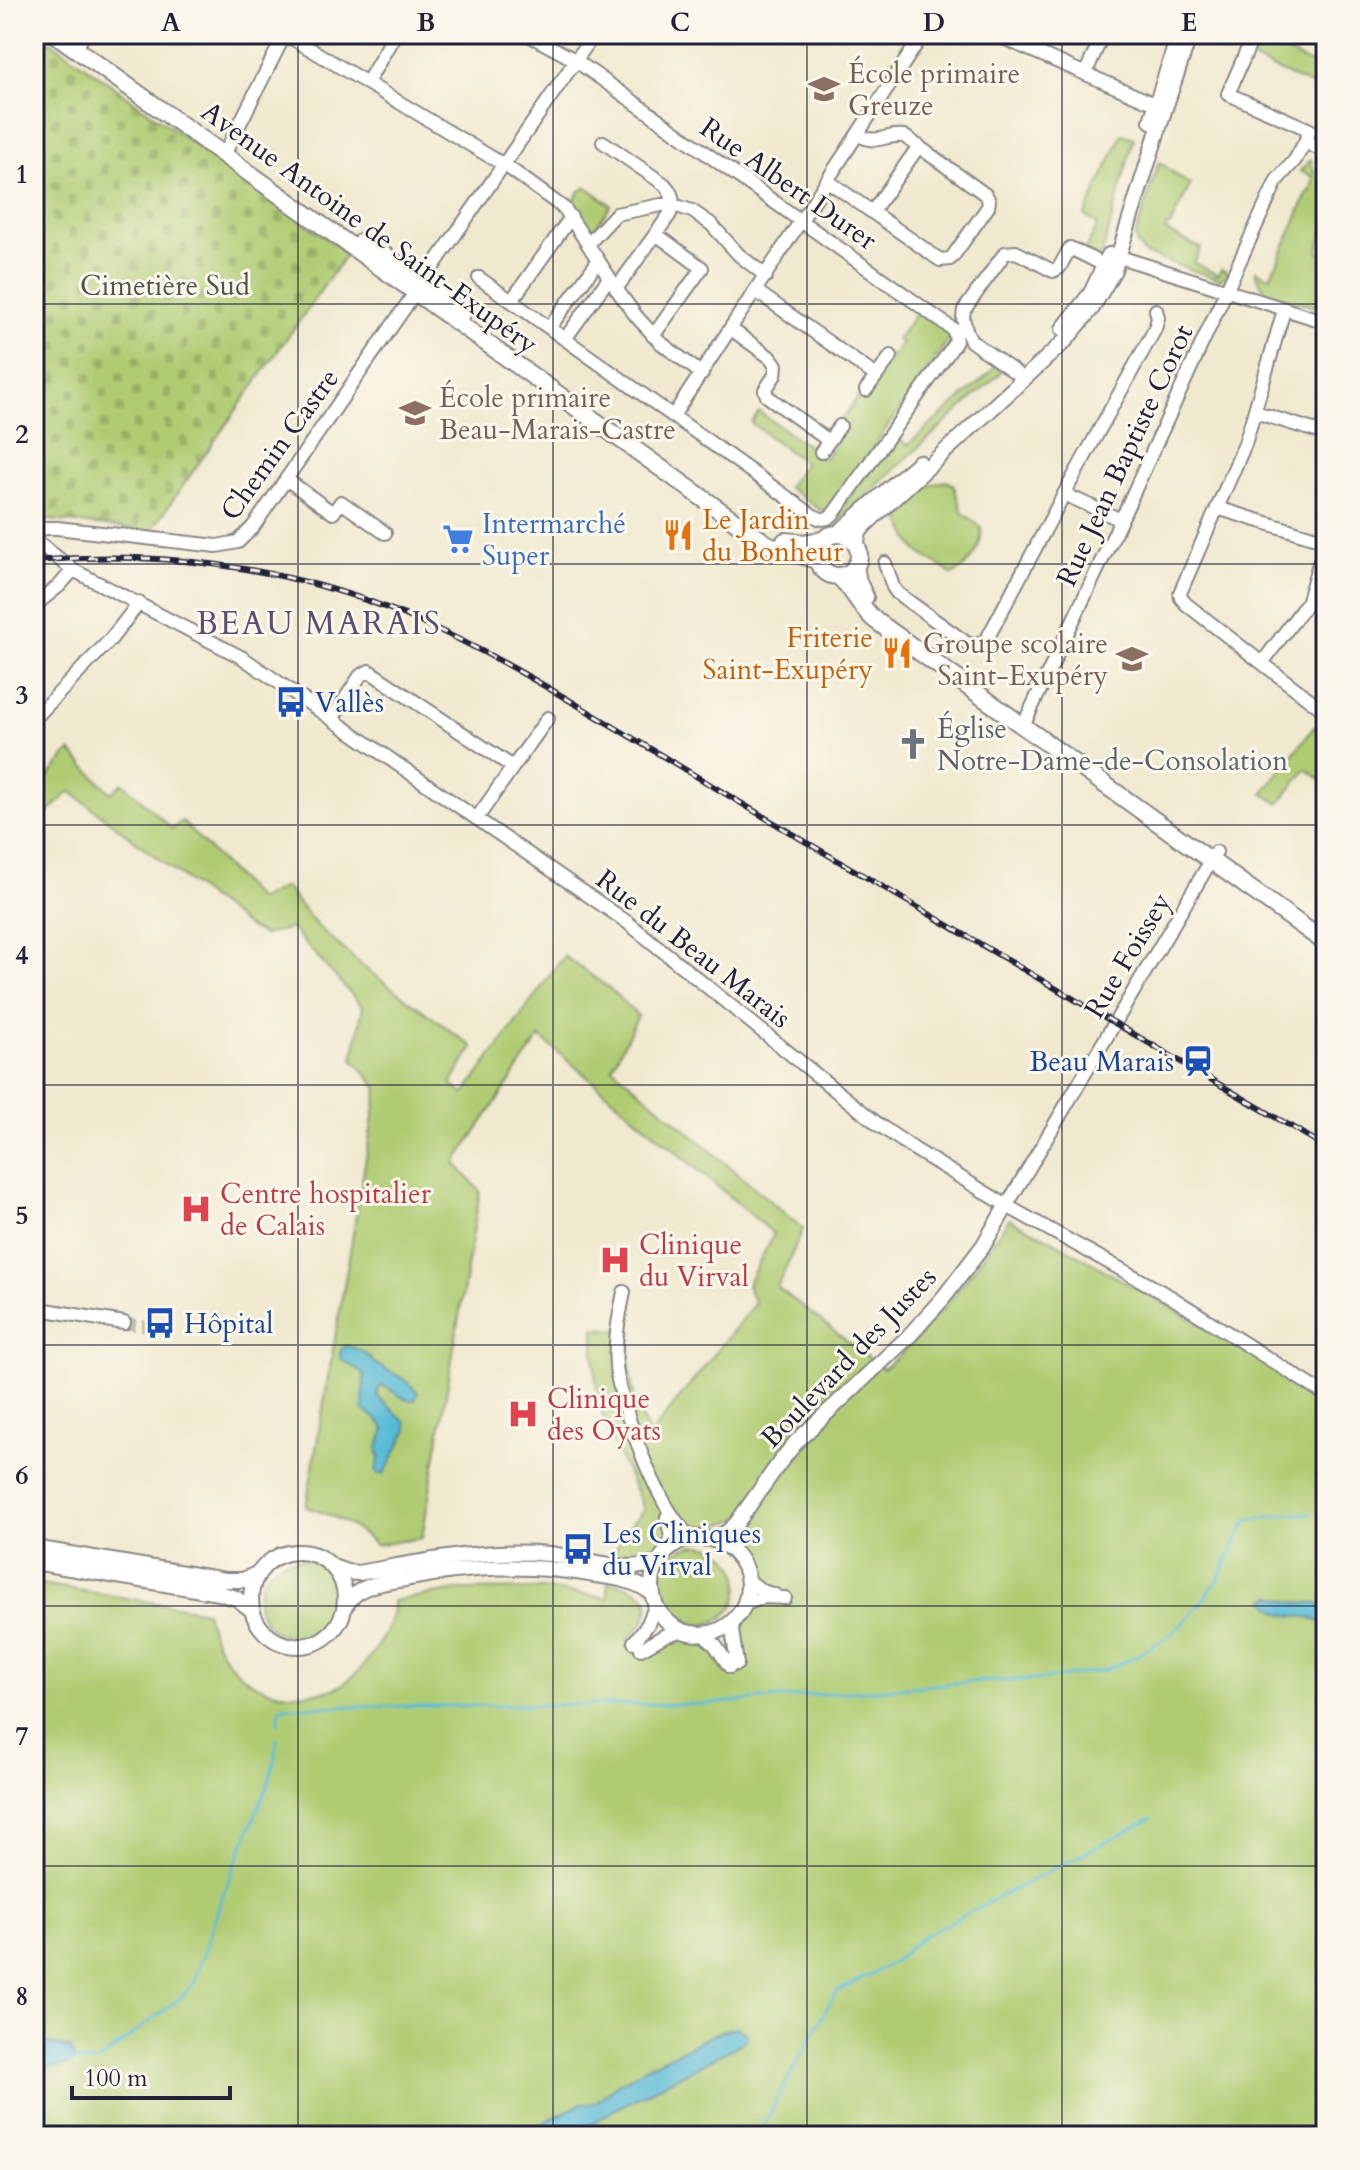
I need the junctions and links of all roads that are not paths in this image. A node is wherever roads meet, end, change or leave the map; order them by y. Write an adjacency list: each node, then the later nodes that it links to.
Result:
1 (55, 34): 14 (main road, Avenue Antoine de Saint-Exupéry)
2 (285, 34): 17 (street); 23 (street)
3 (395, 34): 17 (street)
4 (527, 34): 15 (street, Rue Albert Durer)
5 (594, 34): 15 (street, Chemin Castre)
6 (923, 34): 19 (street)
7 (994, 34): 16 (street)
8 (1103, 34): 16 (street)
9 (1179, 34): 18 (street)
10 (1190, 34): 18 (street)
11 (1254, 34): 21 (street)
12 (1319, 34): 13 (street)
13 (1326, 38)
14 (77, 40): 23 (main road, Avenue Antoine de Saint-Exupéry)
15 (575, 60): 25 (street, Chemin Castre); 30 (street, Rue Albert Durer)
16 (1085, 74): 18 (street)
17 (367, 83): 25 (street)
18 (1160, 106): 34 (street)
19 (858, 135): 22 (street); 26 (street)
20 (603, 142): 27 (street)
21 (1305, 142): 24 (street); 41 (street, Rue Jean Baptiste Corot)
22 (919, 146): 28 (street); 28 (street)
23 (226, 151): 38 (main road, Avenue Antoine de Saint-Exupéry)
24 (1326, 152)
25 (503, 166): 29 (street); 38 (street, Chemin Castre)
26 (828, 181): 28 (street); 30 (street)
27 (674, 205): 31 (street); 32 (street); 35 (street)
28 (872, 212)
29 (571, 217): 32 (street); 42 (street)
30 (802, 221): 35 (street); 48 (street, Rue Albert Durer)
31 (656, 234): 39 (street); 49 (street)
32 (588, 244): 33 (street)
33 (598, 261): 37 (street); 46 (street)
34 (1112, 262): 41 (street); 48 (street); 52 (street); 69 (street)
35 (766, 276): 40 (street)
36 (479, 278): 42 (street)
37 (609, 278): 39 (street); 50 (street)
38 (419, 287): 60 (street, Chemin Castre); 66 (main road, Avenue Antoine de Saint-Exupéry); 70 (main road, Avenue Antoine de Saint-Exupéry)
39 (616, 289): 49 (street)
40 (756, 291): 47 (street); 54 (street)
41 (1227, 291): 44 (street); 63 (street, Rue Jean Baptiste Corot)
42 (512, 300): 46 (street)
43 (1156, 310): 61 (street)
44 (1284, 310): 45 (street); 56 (street)
45 (1326, 322)
46 (550, 327): 50 (street)
47 (731, 329): 53 (street); 58 (street)
48 (960, 330): 52 (street, Rue Albert Durer); 57 (street)
49 (653, 336): 53 (street)
50 (565, 339): 57 (street)
51 (891, 356): 54 (street)
52 (1016, 373): 66 (street)
53 (702, 374): 57 (street)
54 (876, 376): 55 (street)
55 (866, 390)
56 (1255, 412): 59 (street); 62 (street)
57 (673, 416)
58 (840, 426)
59 (1326, 434)
60 (286, 479): 64 (street, Chemin Castre); 65 (street)
61 (1064, 494): 63 (street); 71 (street)
62 (1217, 508): 68 (street); 77 (street)
63 (1121, 520): 82 (street, Rue Jean Baptiste Corot)
64 (34, 533)
65 (385, 533)
66 (830, 537): 69 (main road); 70 (main road)
67 (34, 539): 73 (street, Rue du Beau Marais)
68 (1326, 541): 77 (street)
69 (856, 546): 72 (main road)
70 (818, 561): 74 (main road)
71 (885, 563)
72 (855, 566): 74 (main road); 82 (main road)
73 (73, 570): 75 (street, Rue du Beau Marais); 76 (street)
74 (838, 576): 82 (main road)
75 (139, 603): 80 (street); 81 (street, Rue du Beau Marais)
76 (34, 606)
77 (1262, 663): 78 (street)
78 (1326, 712)
79 (548, 718): 83 (street)
80 (34, 719)
81 (332, 719): 83 (street); 84 (street, Rue du Beau Marais)
82 (1025, 722): 85 (main road)
83 (513, 767): 84 (street)
84 (477, 818): 88 (street, Rue du Beau Marais)
85 (1214, 856): 86 (main road); 87 (main road); 88 (street, Rue Foissey)
86 (1326, 931)
87 (1326, 943)
88 (1007, 1205): 92 (street, Rue du Beau Marais); 94 (street, Boulevard des Justes)
89 (624, 1292): 93 (street)
90 (34, 1308): 91 (street)
91 (124, 1323)
92 (1325, 1390)
93 (660, 1495): 95 (street); 98 (street)
94 (751, 1504): 96 (street, Boulevard des Justes); 99 (street, Boulevard des Justes)
95 (693, 1538): 96 (street); 98 (street)
96 (713, 1540): 99 (street)
97 (34, 1548): 102 (street)
98 (663, 1556): 101 (street); 104 (street)
99 (740, 1560): 103 (street)
100 (34, 1562): 107 (street)
101 (333, 1567): 102 (street); 106 (street)
102 (259, 1573): 107 (street)
103 (747, 1579): 105 (street); 105 (street)
104 (654, 1599): 106 (street); 109 (street); 109 (street)
105 (743, 1605): 108 (street)
106 (345, 1606): 107 (street)
107 (252, 1610)
108 (734, 1619): 110 (street); 110 (street)
109 (683, 1630): 110 (street)
110 (701, 1633)

